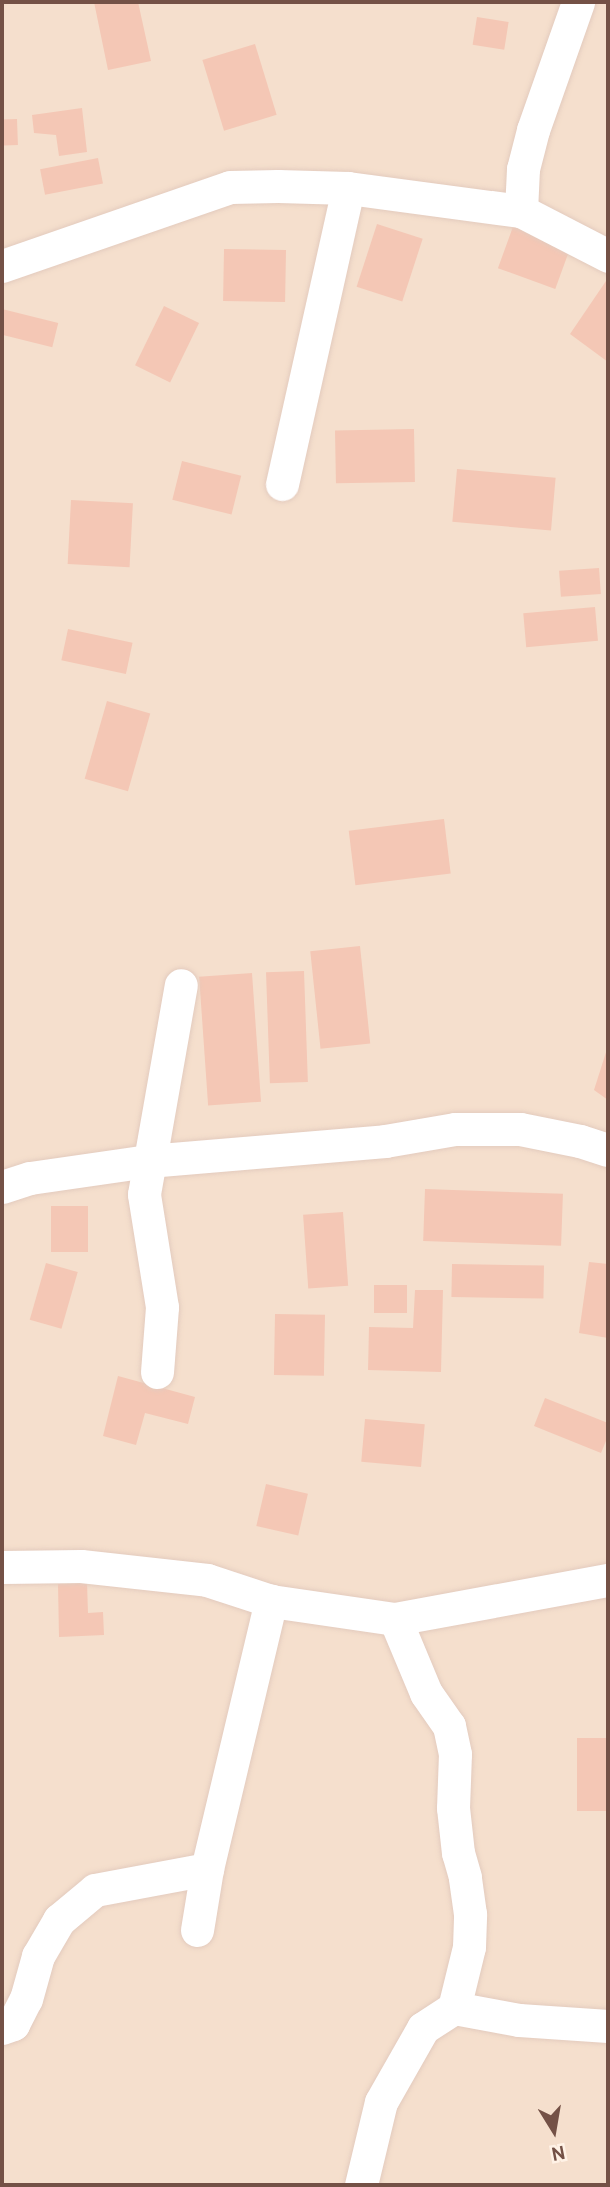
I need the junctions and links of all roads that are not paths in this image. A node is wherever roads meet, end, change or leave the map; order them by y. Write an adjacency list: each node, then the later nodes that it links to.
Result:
1 (578, 2): 3 (street)
2 (348, 188): 3 (street); 5 (street); 6 (street)
3 (521, 211): 4 (street)
4 (608, 256)
5 (2, 266)
6 (282, 484)
7 (181, 985): 9 (street)
8 (608, 1150): 9 (street)
9 (148, 1161): 10 (street); 11 (street)
10 (2, 1187)
11 (157, 1371)
12 (2, 1567): 14 (street)
13 (608, 1580): 15 (street)
14 (271, 1601): 15 (street); 16 (street)
15 (395, 1619): 18 (street)
16 (207, 1869): 17 (street); 20 (street)
17 (197, 1930)
18 (454, 2008): 19 (street); 21 (street)
19 (608, 2026)
20 (2, 2028)
21 (361, 2185)

